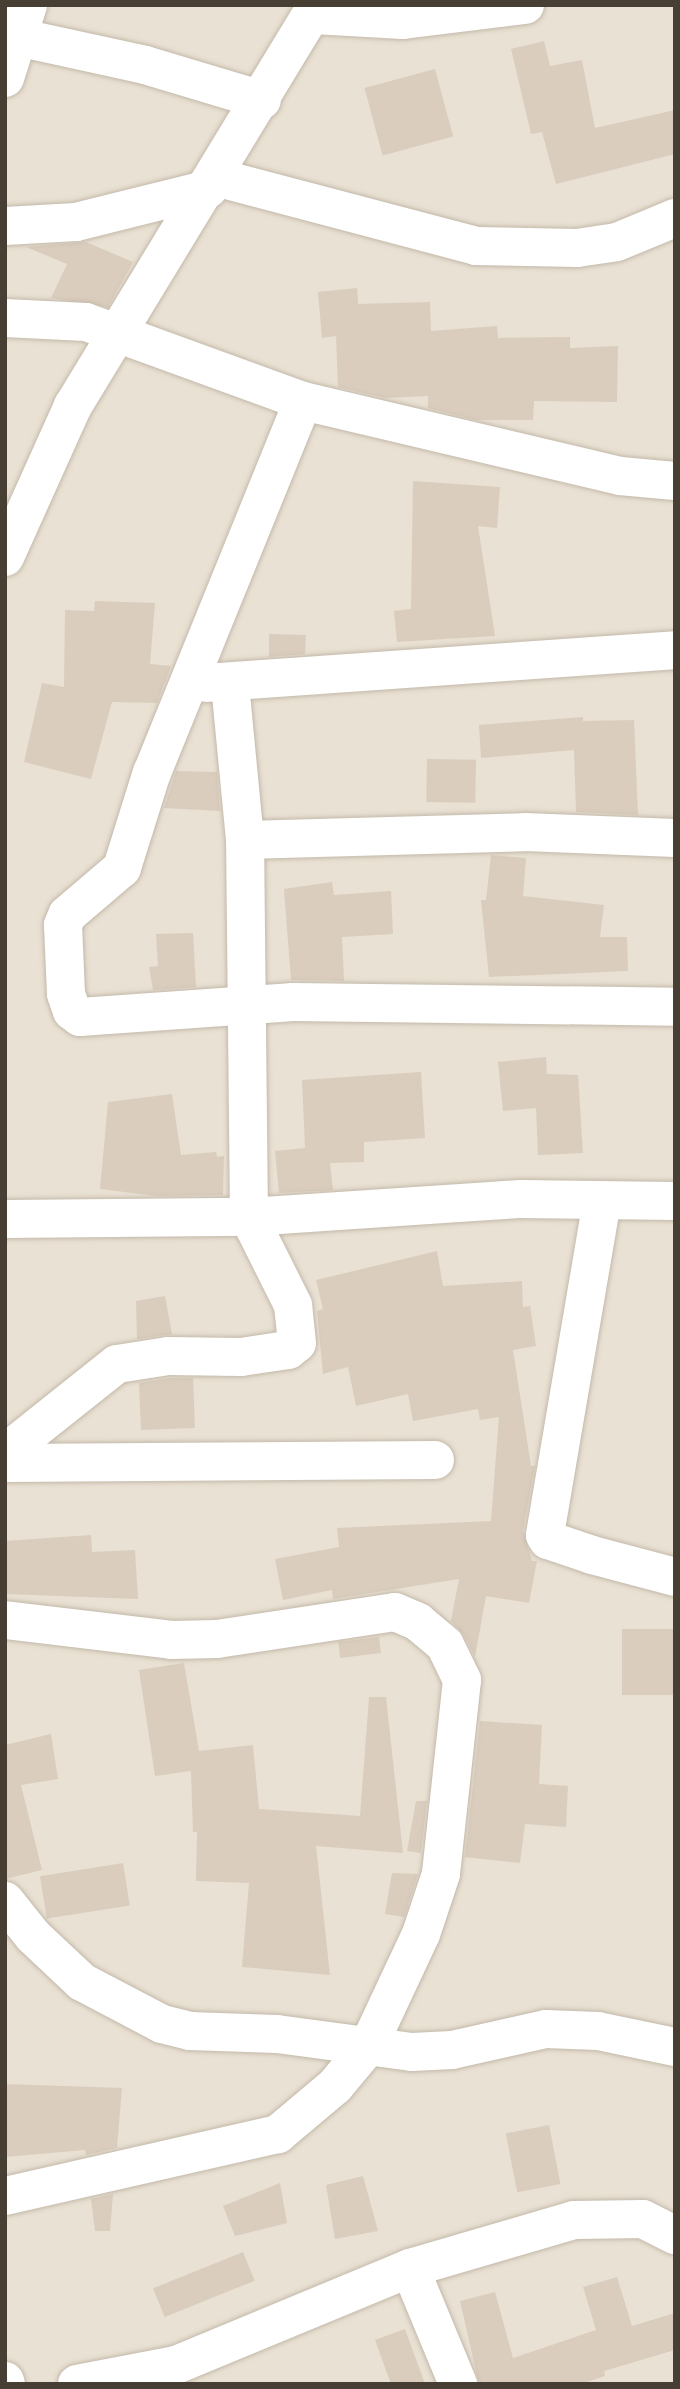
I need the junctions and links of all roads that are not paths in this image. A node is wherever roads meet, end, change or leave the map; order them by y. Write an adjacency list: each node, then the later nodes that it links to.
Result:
1 (525, 5): 2 (street)
2 (316, 10): 5 (street)
3 (23, 21): 4 (street); 5 (street)
4 (5, 78)
5 (262, 100): 6 (street)
6 (211, 183): 7 (street); 8 (street); 10 (street)
7 (675, 218)
8 (5, 226)
9 (5, 318): 10 (street)
10 (116, 333): 11 (street); 13 (street)
11 (303, 401): 12 (street); 15 (street)
12 (675, 481)
13 (10, 536)
14 (675, 650): 16 (street)
15 (189, 683): 16 (street); 19 (street)
16 (230, 683): 18 (street)
17 (675, 838): 18 (street)
18 (245, 840): 19 (street)
19 (249, 1003): 20 (street); 23 (street)
20 (675, 1007)
21 (602, 1201): 22 (street); 23 (street); 28 (street)
22 (675, 1201)
23 (249, 1217): 24 (street); 25 (street)
24 (5, 1219)
25 (5, 1453)
26 (435, 1460): 27 (street)
27 (5, 1463)
28 (675, 1577)
29 (5, 1620): 31 (street)
30 (8, 1909): 31 (street)
31 (369, 2045): 32 (street); 33 (street)
32 (675, 2047)
33 (5, 2196)
34 (675, 2235): 35 (street)
35 (410, 2268): 36 (street); 37 (street)
36 (77, 2384)
37 (458, 2384)

